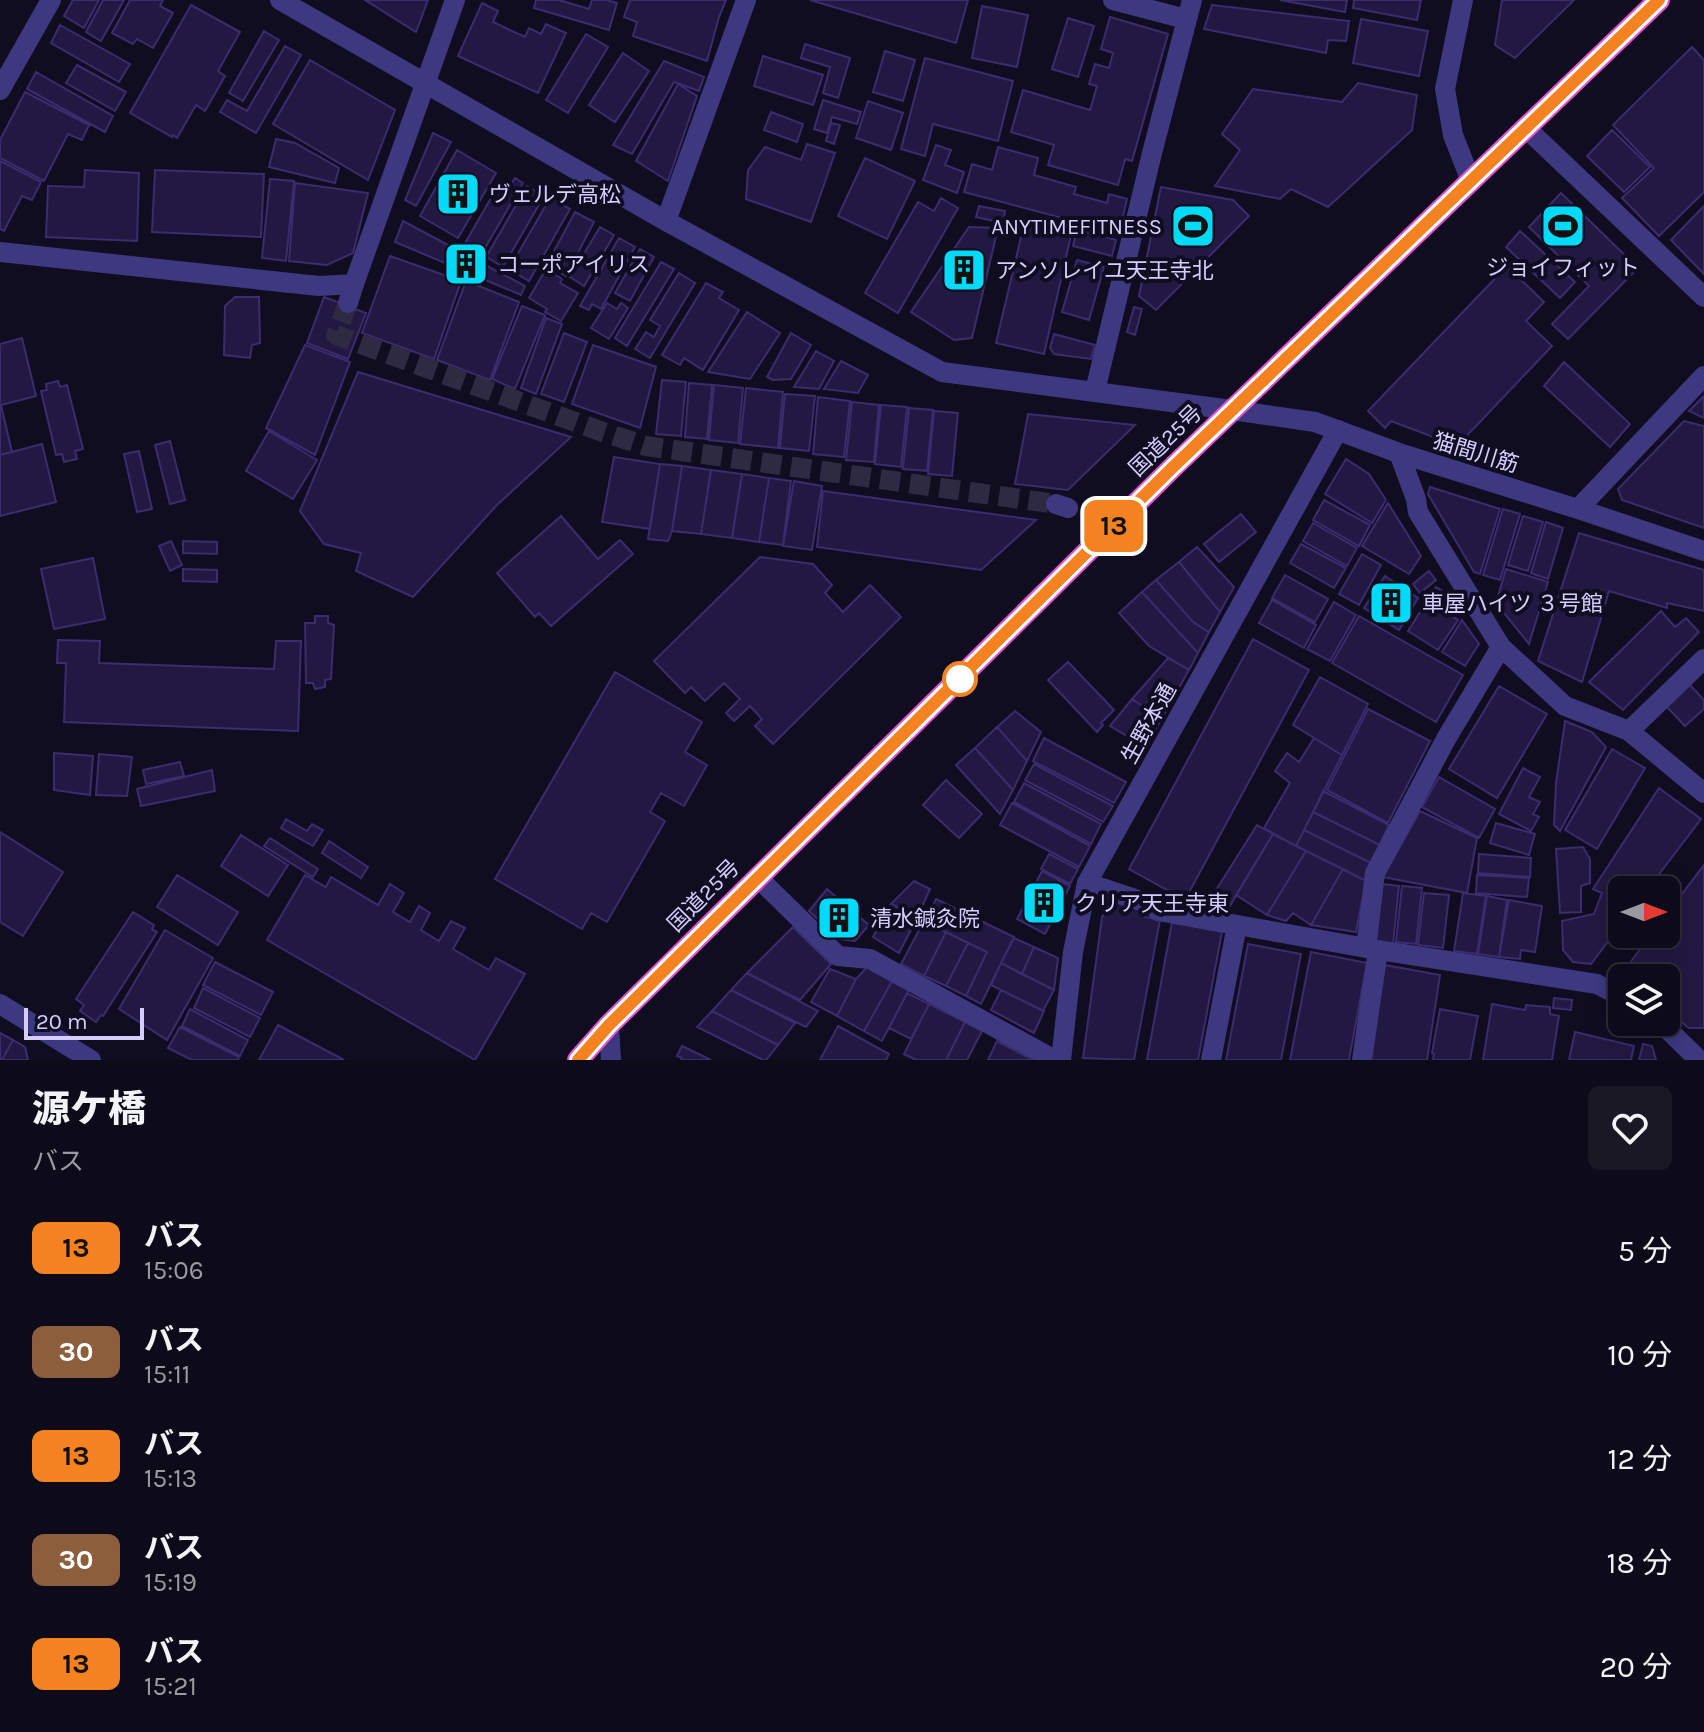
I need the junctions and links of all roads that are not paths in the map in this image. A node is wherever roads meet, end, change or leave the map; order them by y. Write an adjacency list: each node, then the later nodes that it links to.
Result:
1 (51, 0): 10 (street)
2 (280, 0): 9 (street, 猫間川筋)
3 (455, 0): 9 (street)
4 (746, 0): 13 (street)
5 (1113, 0): 8 (street)
6 (1463, 0): 12 (street)
7 (1659, 0): 11 (highway, 国道25号)
8 (1189, 10): 17 (street)
9 (425, 84): 13 (street, 猫間川筋); 14 (street)
10 (0, 90)
11 (1526, 128): 12 (highway, 国道25号); 15 (street)
12 (1471, 181): 18 (highway, 国道25号)
13 (666, 221): 17 (street, 猫間川筋)
14 (0, 252)
15 (1704, 297)
16 (1704, 376): 21 (street)
17 (1095, 391): 18 (street, 猫間川筋)
18 (1232, 410): 19 (street, 猫間川筋); 27 (highway, 国道25号)
19 (1338, 430): 20 (street, 猫間川筋); 28 (street, 生野本通)
20 (1399, 453): 21 (street, 猫間川筋); 23 (street)
21 (1578, 509): 22 (street, 猫間川筋)
22 (1704, 551)
23 (1501, 647): 25 (street); 30 (street)
24 (1704, 660): 25 (street)
25 (1629, 731): 26 (street)
26 (1704, 793)
27 (758, 878): 33 (highway, 国道25号); 39 (street)
28 (1087, 883): 29 (street); 40 (street, 生野本通)
29 (1237, 925): 30 (street); 41 (street)
30 (1372, 949): 31 (street); 42 (street)
31 (1608, 990)
32 (0, 1004): 36 (street)
33 (609, 1025): 37 (highway, 国道25号); 38 (street)
34 (1677, 1036): 35 (street)
35 (1698, 1054)
36 (81, 1057)
37 (578, 1060)
38 (611, 1060)
39 (1055, 1060)
40 (1061, 1060)
41 (1211, 1060)
42 (1362, 1060)

